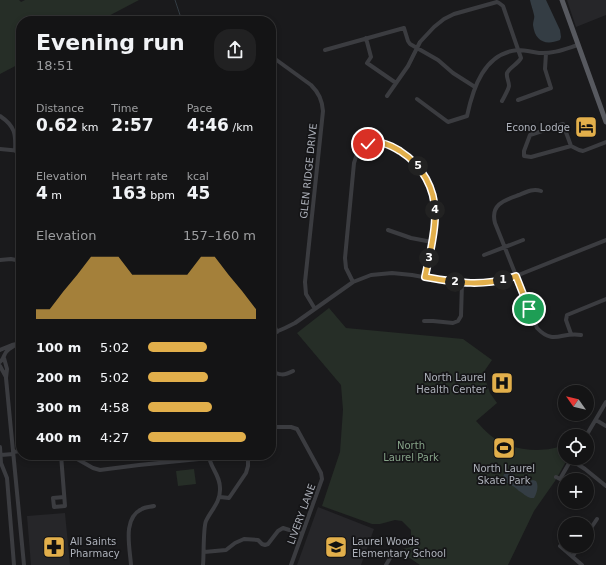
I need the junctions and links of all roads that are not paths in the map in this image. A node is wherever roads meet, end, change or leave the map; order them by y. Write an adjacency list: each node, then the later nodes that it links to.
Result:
1 (562, 0): 3 (main road)
2 (366, 38): 4 (street); 5 (street); 9 (street)
3 (578, 45): 7 (street); 16 (main road)
4 (416, 48): 6 (street); 9 (street); 10 (street)
5 (325, 50)
6 (519, 50): 7 (street); 10 (street); 14 (street)
7 (546, 53): 13 (street)
8 (276, 60): 35 (street, GLEN RIDGE DRIVE)
9 (396, 83): 11 (street)
10 (475, 87): 12 (street)
11 (387, 96)
12 (417, 99)
13 (518, 100)
14 (502, 101)
15 (0, 116): 20 (street)
16 (606, 122)
17 (606, 142): 18 (street)
18 (571, 146): 18 (street)
19 (0, 149): 20 (street)
20 (15, 151)
21 (541, 190): 26 (street)
22 (388, 230): 25 (street)
23 (523, 240): 26 (street)
24 (606, 240): 30 (street)
25 (432, 242): 31 (street); 32 (street)
26 (505, 247): 27 (street); 30 (street)
27 (484, 255)
28 (0, 260): 29 (street)
29 (16, 260)
30 (516, 276): 33 (street); 38 (street)
31 (425, 277): 32 (street); 33 (street)
32 (353, 282): 35 (street)
33 (462, 283): 36 (street)
34 (606, 299): 38 (street)
35 (315, 309): 37 (street)
36 (424, 321)
37 (277, 332)
38 (571, 334): 39 (street)
39 (581, 335)
40 (16, 344): 42 (street)
41 (16, 346): 43 (street)
42 (0, 351): 43 (street)
43 (4, 357): 44 (street); 48 (street)
44 (0, 362)
45 (0, 366): 48 (street)
46 (292, 371): 47 (street)
47 (276, 373)
48 (6, 378): 56 (street)
49 (606, 402): 50 (street)
50 (596, 420): 51 (street); 53 (street)
51 (606, 426)
52 (276, 427): 72 (street, LIVERY LANE)
53 (590, 429)
54 (0, 447): 57 (street)
55 (16, 452): 56 (street)
56 (13, 453): 57 (street); 79 (street)
57 (1, 454): 78 (street)
58 (60, 460): 67 (street)
59 (79, 460): 60 (street)
60 (183, 460)
61 (210, 460): 68 (street)
62 (248, 460): 68 (street)
63 (568, 465): 65 (street)
64 (579, 465): 66 (street)
65 (556, 477)
66 (606, 486)
67 (64, 497)
68 (220, 497): 73 (street)
69 (154, 506): 80 (street)
70 (597, 519): 71 (street)
71 (594, 524)
72 (302, 534): 73 (street); 82 (street, LIVERY LANE)
73 (204, 552): 81 (street)
74 (393, 553): 83 (street)
75 (569, 553): 77 (street)
76 (575, 553): 77 (street)
77 (573, 556): 84 (street)
78 (14, 565)
79 (24, 565)
80 (131, 565)
81 (203, 565)
82 (291, 565)
83 (386, 565)
84 (582, 565)

